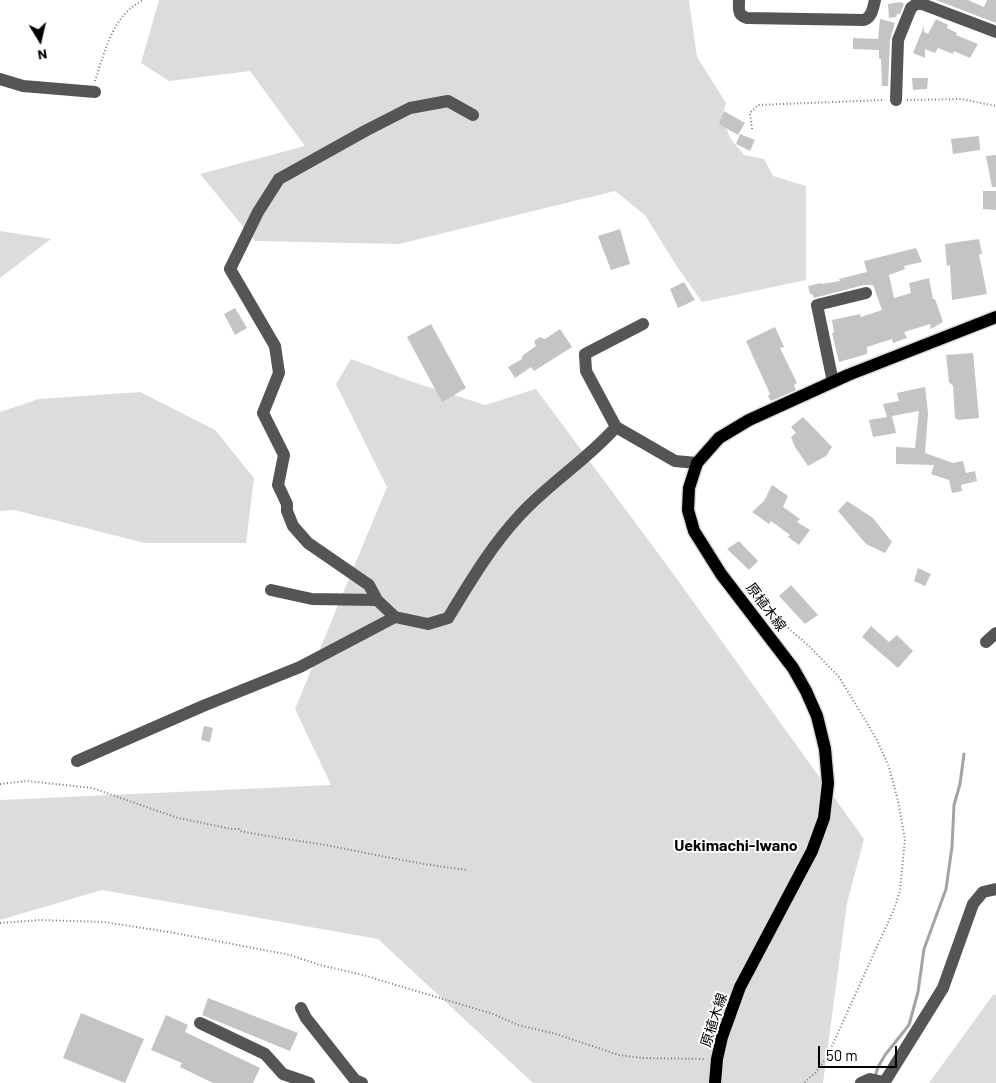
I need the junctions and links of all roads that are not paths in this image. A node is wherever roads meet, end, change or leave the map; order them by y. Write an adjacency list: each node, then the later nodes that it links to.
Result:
1 (739, 0): 2 (street)
2 (875, 0)
3 (996, 32): 6 (street)
4 (0, 79): 5 (street)
5 (95, 92)
6 (896, 100)
7 (473, 115): 15 (street)
8 (866, 294): 11 (street)
9 (996, 317): 11 (main road, 原植木線)
10 (643, 324): 12 (street)
11 (833, 382): 13 (main road, 原植木線)
12 (616, 427): 13 (street); 16 (street)
13 (697, 463): 26 (main road, 原植木線)
14 (271, 590): 15 (street)
15 (377, 600): 16 (street)
16 (395, 617): 19 (street)
17 (996, 634): 18 (street)
18 (986, 642)
19 (77, 761)
20 (996, 889): 23 (street)
21 (301, 1008): 25 (street)
22 (200, 1023): 24 (street)
23 (876, 1082)
24 (309, 1083)
25 (362, 1083)
26 (714, 1083)

